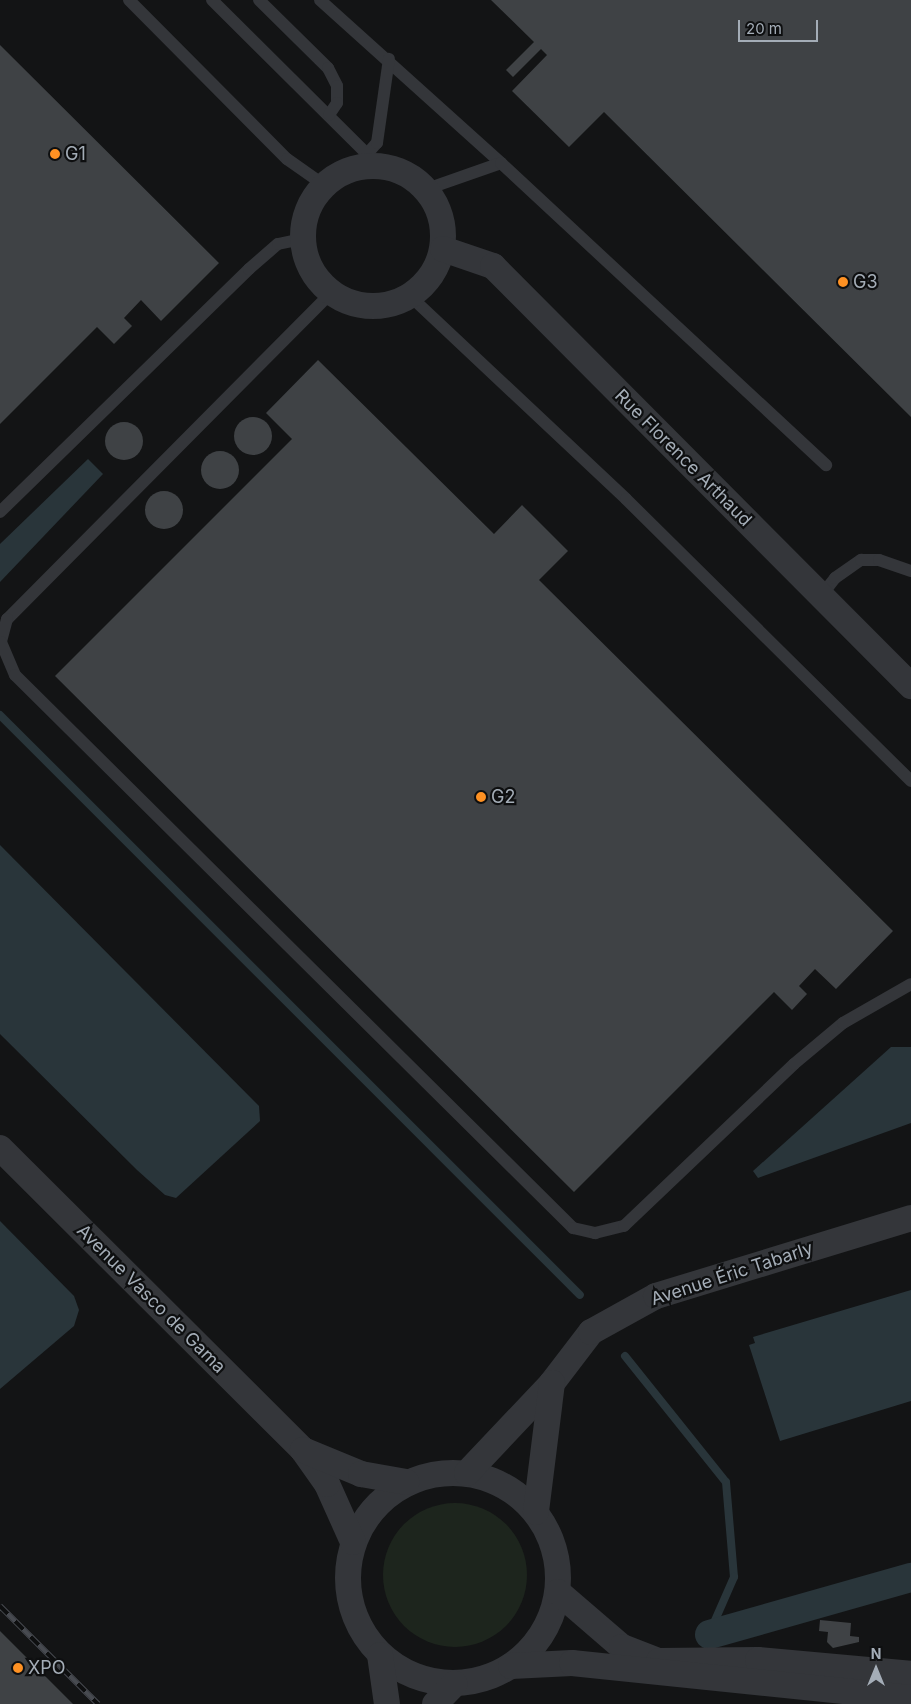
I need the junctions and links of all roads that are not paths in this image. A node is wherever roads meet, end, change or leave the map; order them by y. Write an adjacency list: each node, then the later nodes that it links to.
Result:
1 (129, 0): 9 (lane)
2 (212, 0): 6 (lane)
3 (259, 0): 6 (lane)
4 (320, 0): 5 (lane)
5 (389, 59): 7 (lane); 8 (lane)
6 (329, 115): 7 (lane)
7 (366, 163): 9 (street); 10 (street)
8 (501, 163): 10 (lane); 15 (lane)
9 (324, 185): 11 (street)
10 (424, 190): 12 (street)
11 (302, 239): 13 (street); 16 (lane)
12 (443, 249): 14 (street); 18 (street, Rue Florence Arthaud)
13 (331, 293): 14 (street); 21 (lane)
14 (410, 296): 20 (lane)
15 (826, 465)
16 (0, 512)
17 (911, 571): 18 (lane)
18 (821, 596): 19 (street, Rue Florence Arthaud)
19 (911, 686)
20 (911, 781)
21 (911, 984)
22 (0, 1148): 25 (street, Avenue Vasco de Gama)
23 (911, 1218): 24 (street, Avenue Éric Tabarly)
24 (552, 1383): 26 (street, Avenue Éric Tabarly); 28 (street)
25 (303, 1450): 27 (street); 29 (street)
26 (467, 1473): 27 (street); 28 (street)
27 (406, 1482): 29 (street)
28 (536, 1512): 30 (street)
29 (353, 1542): 31 (street)
30 (558, 1592): 32 (street); 33 (street)
31 (380, 1655): 34 (street); 36 (street)
32 (511, 1666): 34 (street); 35 (street)
33 (911, 1674)
34 (454, 1684): 37 (street)
35 (911, 1698)
36 (387, 1704)
37 (435, 1704)

